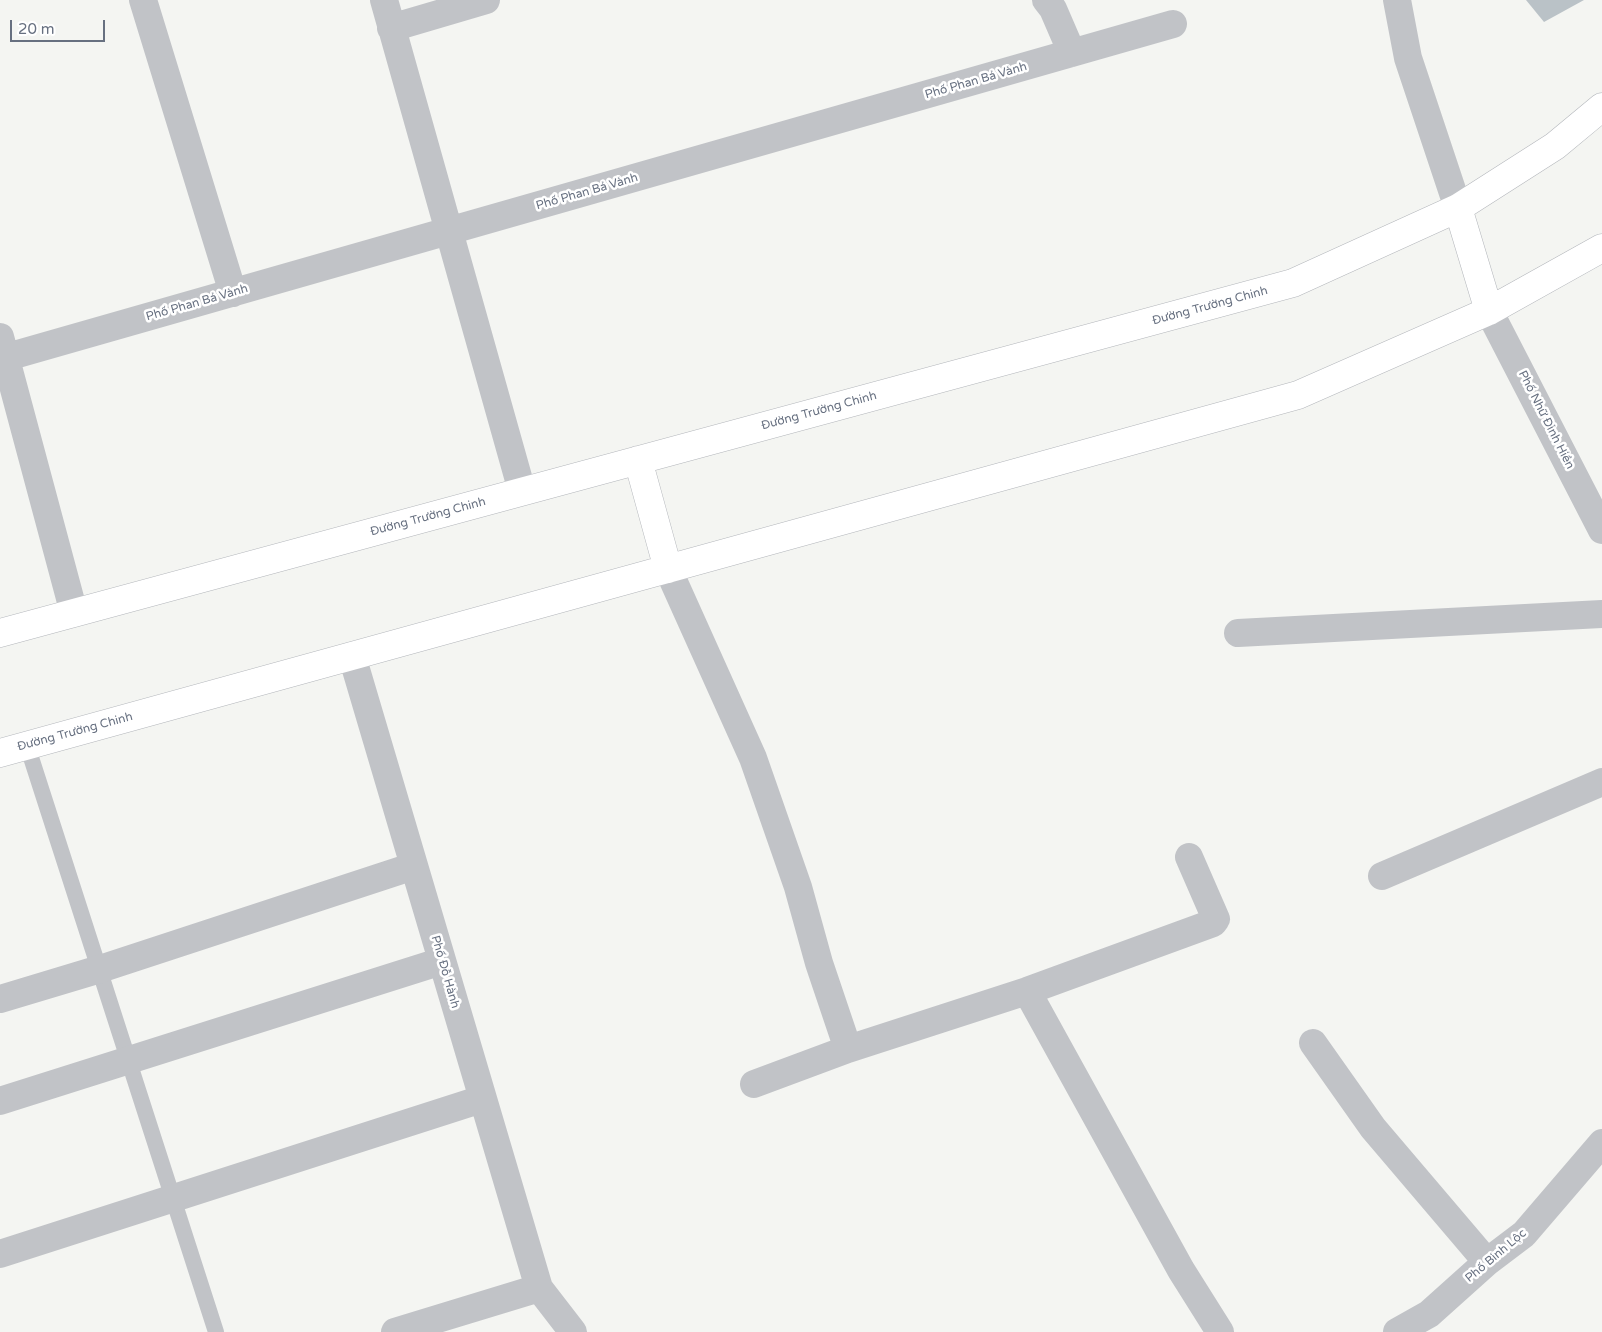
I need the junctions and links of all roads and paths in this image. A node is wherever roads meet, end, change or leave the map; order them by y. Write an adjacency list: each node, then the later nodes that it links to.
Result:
1 (143, 0): 13 (street)
2 (384, 0): 7 (street)
3 (486, 0): 7 (street)
4 (1046, 0): 8 (street)
5 (1397, 0): 10 (street)
6 (1173, 24): 8 (street, Phố Phan Bá Vành)
7 (392, 28): 11 (street)
8 (1072, 53): 11 (street, Phố Phan Bá Vành)
9 (1602, 107): 10 (main road, Đường Trường Chinh)
10 (1458, 208): 14 (main road); 16 (main road, Đường Trường Chinh)
11 (449, 231): 13 (street, Phố Phan Bá Vành); 17 (street)
12 (1602, 248): 14 (main road, Đường Trường Chinh)
13 (233, 293): 15 (street, Phố Phan Bá Vành)
14 (1489, 311): 18 (street, Phố Nhữ Đình Hiền); 19 (main road, Đường Trường Chinh)
15 (2, 351): 20 (street)
16 (638, 460): 17 (main road, Đường Trường Chinh); 19 (main road)
17 (522, 491): 20 (main road, Đường Trường Chinh)
18 (1602, 530)
19 (668, 569): 24 (main road, Đường Trường Chinh); 36 (street)
20 (74, 613): 22 (main road, Đường Trường Chinh)
21 (1602, 614): 23 (street)
22 (0, 633)
23 (1238, 633)
24 (352, 656): 25 (main road, Đường Trường Chinh); 29 (street, Phố Đỗ Hành)
25 (28, 745): 26 (main road, Đường Trường Chinh); 32 (lane)
26 (0, 753)
27 (1602, 782): 30 (street)
28 (1189, 857): 33 (street)
29 (414, 866): 31 (street, Phố Đỗ Hành); 32 (street)
30 (1382, 876)
31 (442, 961): 37 (street); 39 (street, Phố Đỗ Hành)
32 (100, 969): 34 (street); 37 (lane)
33 (1027, 991): 36 (street); 49 (street)
34 (0, 999)
35 (1313, 1043): 44 (street)
36 (848, 1049): 38 (street)
37 (129, 1061): 40 (street); 42 (lane)
38 (754, 1084)
39 (482, 1099): 42 (street); 45 (street, Phố Đỗ Hành)
40 (0, 1101)
41 (1602, 1143): 44 (street, Phố Bình Lộc)
42 (173, 1200): 43 (street); 46 (lane)
43 (0, 1254)
44 (1487, 1262): 50 (street, Phố Bình Lộc)
45 (538, 1288): 47 (street); 48 (street)
46 (216, 1332)
47 (395, 1332)
48 (573, 1332)
49 (1220, 1332)
50 (1397, 1332)

